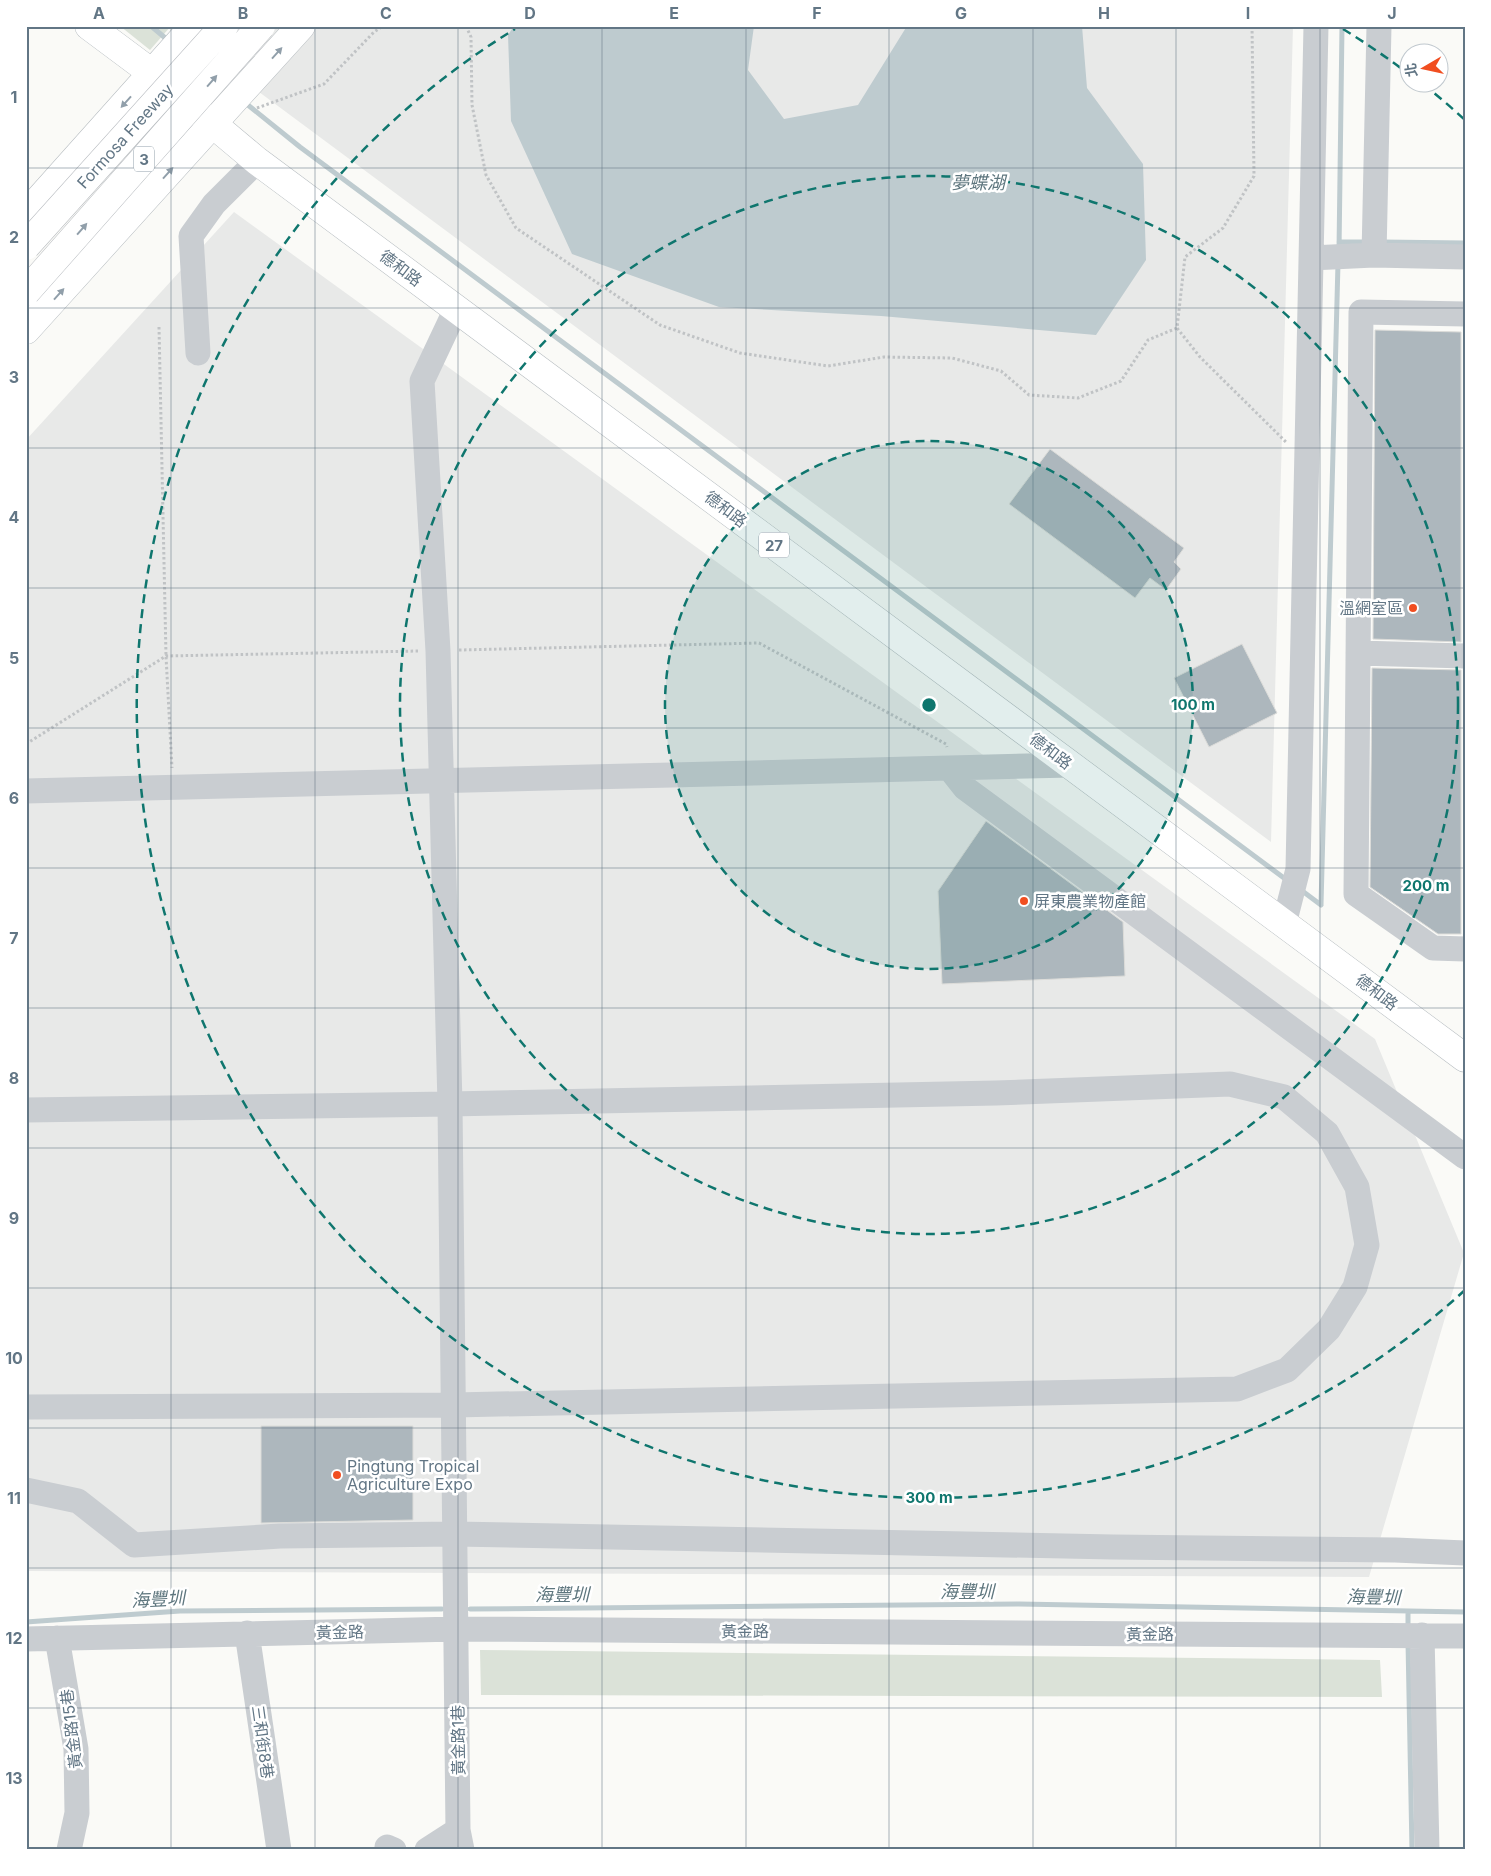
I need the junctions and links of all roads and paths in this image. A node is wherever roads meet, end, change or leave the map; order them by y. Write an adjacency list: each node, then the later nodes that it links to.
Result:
1 (89, 26): 11 (main road, 德和路 / 27)
2 (194, 26): 11 (main road)
3 (224, 26): 16 (main road, Formosa Freeway / 3, bridge)
4 (261, 26): 20 (main road, Formosa Freeway / 3, one-way to 4, bridge)
5 (301, 26): 13 (main road, one-way to 5)
6 (382, 26): 12 (path)
7 (466, 26): 24 (path)
8 (1252, 26): 24 (path)
9 (1316, 26): 19 (street)
10 (1379, 26): 17 (street)
11 (152, 73): 13 (main road, 德和路 / 27); 15 (main road, one-way to 15)
12 (249, 111)
13 (212, 125): 14 (main road, 德和路 / 27); 25 (main road, one-way to 13)
14 (257, 161): 21 (main road, 德和路 / 27); 26 (street)
15 (26, 214)
16 (26, 246)
17 (1374, 255): 18 (street); 19 (street)
18 (1465, 256)
19 (1311, 258): 27 (street)
20 (26, 292)
21 (456, 309): 28 (street, 黃金路1巷); 33 (main road, 德和路 / 27)
22 (1465, 314): 29 (street)
23 (159, 327): 30 (path)
24 (1177, 328): 27 (path)
25 (26, 330)
26 (198, 353)
27 (1307, 462): 38 (street)
28 (438, 651): 30 (path); 34 (path); 35 (street, 黃金路1巷)
29 (1358, 654): 31 (street); 39 (street)
30 (166, 656): 32 (path); 36 (path)
31 (1465, 656)
32 (26, 744)
33 (1071, 765): 34 (street); 38 (main road, 德和路 / 27)
34 (950, 769): 35 (street); 43 (street)
35 (441, 781): 36 (street); 41 (street, 黃金路1巷)
36 (172, 788): 37 (street)
37 (26, 791)
38 (1284, 924): 40 (main road, 德和路 / 27)
39 (1465, 949)
40 (1465, 1058)
41 (450, 1104): 42 (street); 44 (street, 黃金路1巷); 44 (street)
42 (26, 1110)
43 (1465, 1158)
44 (454, 1404): 45 (street); 47 (street, 黃金路1巷)
45 (26, 1407)
46 (26, 1490): 47 (street)
47 (455, 1534): 48 (street); 49 (street, 黃金路1巷)
48 (1465, 1553)
49 (457, 1629): 50 (street, 黃金路); 51 (street, 黃金路); 55 (street, 黃金路1巷)
50 (247, 1634): 53 (street, 黃金路); 57 (street, 三和街8巷)
51 (1422, 1635): 52 (street, 黃金路); 59 (street)
52 (1465, 1636)
53 (58, 1638): 54 (street, 黃金路); 56 (street, 黃金路15巷)
54 (26, 1639)
55 (460, 1840): 58 (street)
56 (69, 1850)
57 (279, 1850)
58 (427, 1850)
59 (1427, 1850)

